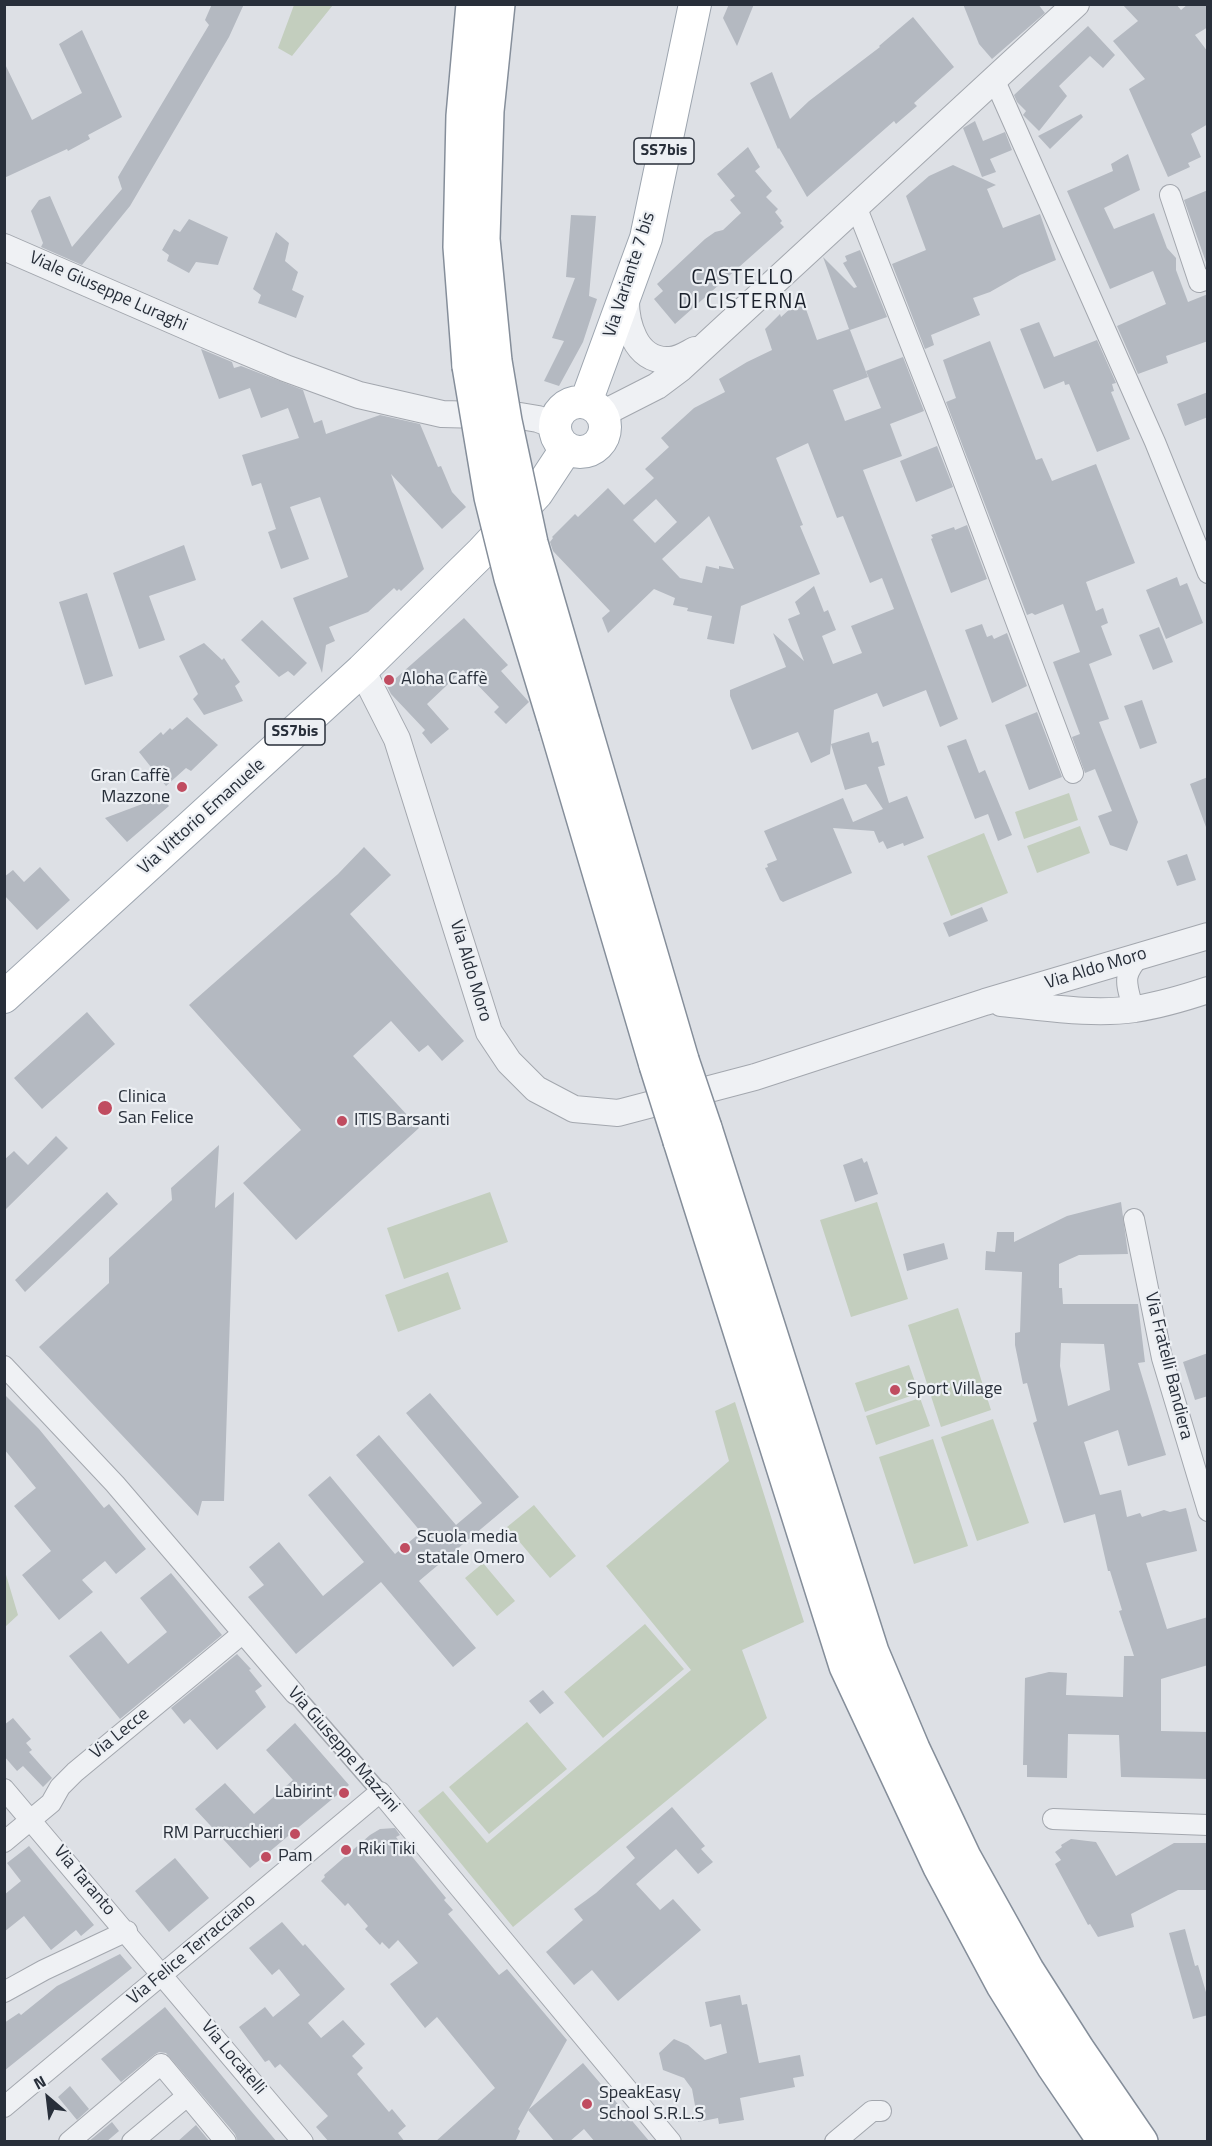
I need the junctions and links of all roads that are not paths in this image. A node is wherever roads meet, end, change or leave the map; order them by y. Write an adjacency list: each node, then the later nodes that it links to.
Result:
1 (473, 4): 12 (highway)
2 (498, 4): 12 (highway)
3 (695, 4): 10 (main road, Via Variante 7 bis / SS7bis)
4 (1076, 4): 5 (street)
5 (995, 81): 7 (street); 15 (street)
6 (1170, 195): 9 (street)
7 (856, 206): 11 (street); 17 (street)
8 (4, 247): 14 (street, Viale Giuseppe Luraghi)
9 (1208, 279)
10 (626, 296): 11 (street); 13 (main road, Via Variante 7 bis / SS7bis)
11 (709, 342): 13 (street)
12 (482, 363): 24 (highway, bridge)
13 (594, 408): 14 (main road); 14 (main road)
14 (560, 437): 16 (main road, Via Vittorio Emanuele / SS7bis)
15 (1208, 573)
16 (362, 670): 21 (main road, Via Vittorio Emanuele / SS7bis); 22 (street, Via Aldo Moro)
17 (1073, 773)
18 (1208, 936): 19 (street, Via Aldo Moro)
19 (1140, 956): 22 (street, Via Aldo Moro); 23 (street)
20 (1208, 990): 23 (street, Via Aldo Moro)
21 (4, 997)
22 (985, 1002): 23 (street, Via Aldo Moro)
23 (1133, 1009)
24 (693, 1135): 39 (highway); 51 (highway)
25 (1134, 1219): 27 (street, Via Fratelli Bandiera)
26 (4, 1366): 28 (street, Via Giuseppe Mazzini)
27 (1208, 1511)
28 (243, 1634): 29 (street, Via Giuseppe Mazzini); 33 (street, Via Lecce)
29 (295, 1694): 31 (street, Via Giuseppe Mazzini)
30 (4, 1789): 33 (street, Via Taranto)
31 (380, 1792): 37 (street, Via Felice Terracciano); 47 (street, Via Giuseppe Mazzini)
32 (1053, 1819): 34 (street)
33 (32, 1820): 35 (street, Via Lecce); 36 (street, Via Taranto)
34 (1208, 1825)
35 (4, 1842)
36 (126, 1931): 37 (street, Via Taranto); 38 (street)
37 (163, 1975): 41 (street, Via Felice Terracciano); 46 (street, Via Locatelli)
38 (4, 1992)
39 (1054, 2067): 49 (highway); 50 (highway)
40 (187, 2096): 43 (street); 44 (street); 45 (street)
41 (4, 2107)
42 (881, 2111): 48 (street)
43 (69, 2142)
44 (132, 2142)
45 (226, 2142)
46 (303, 2142)
47 (671, 2142)
48 (835, 2142)
49 (1098, 2142)
50 (1106, 2142)
51 (1141, 2142)

